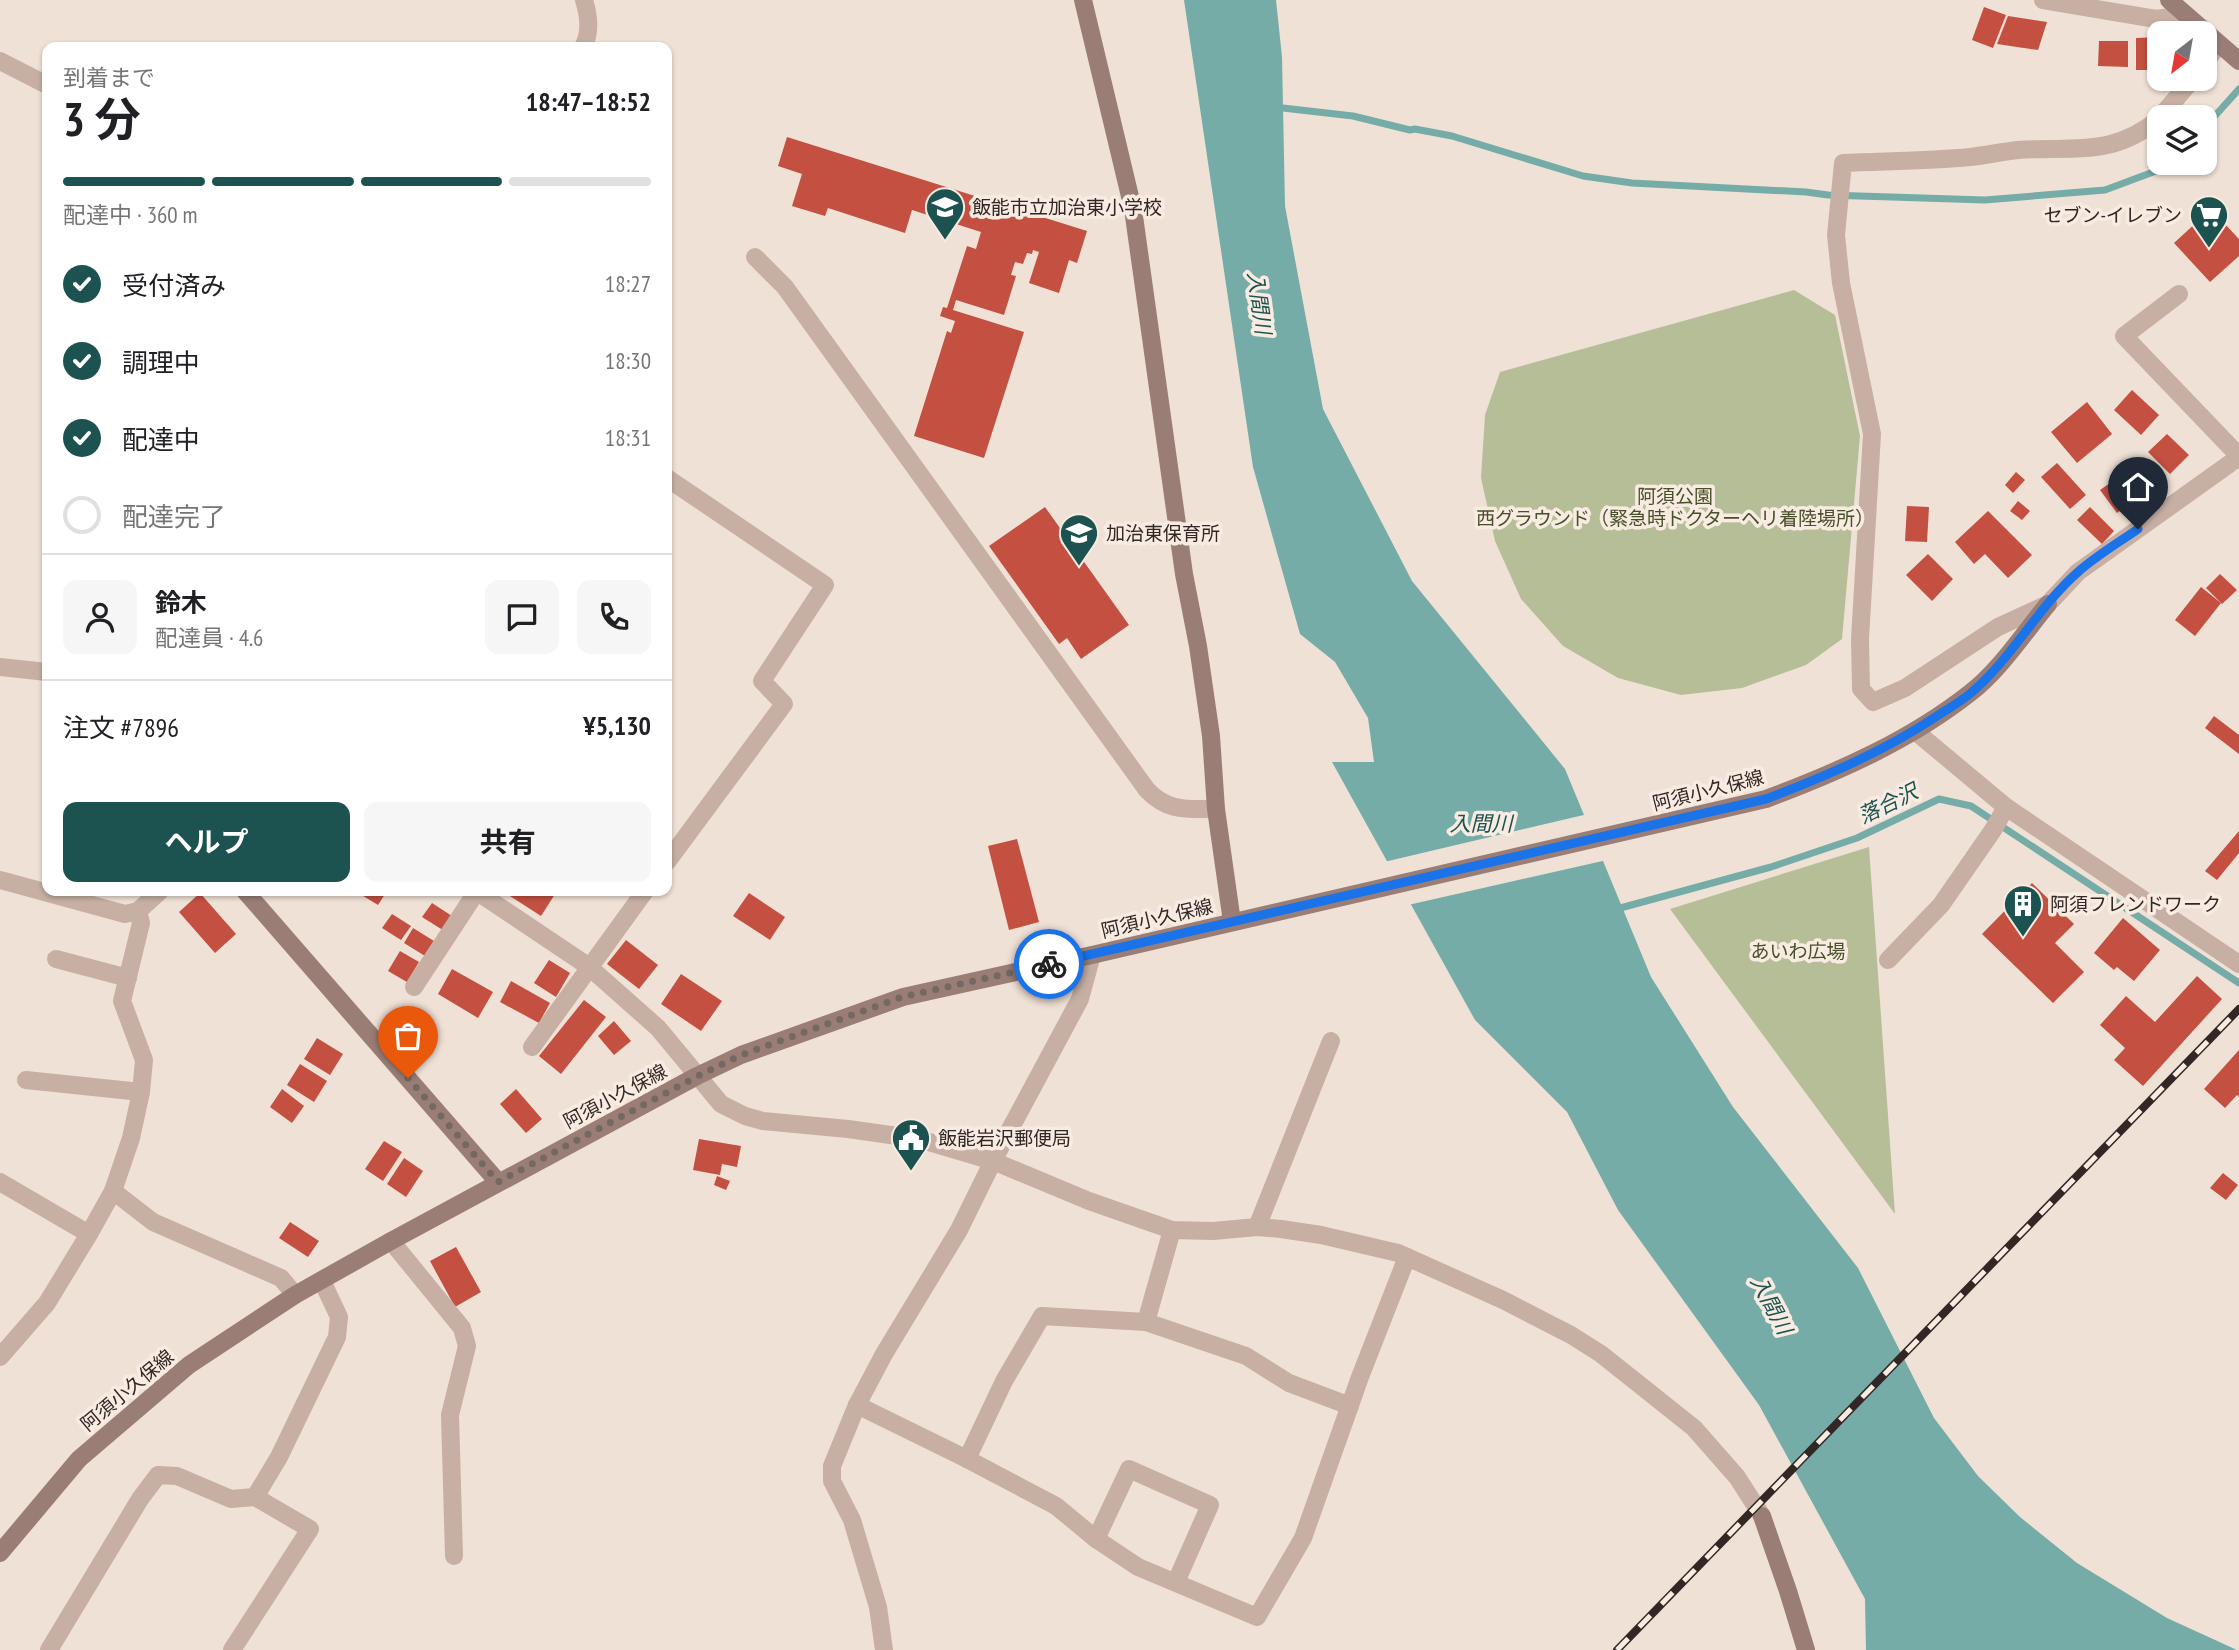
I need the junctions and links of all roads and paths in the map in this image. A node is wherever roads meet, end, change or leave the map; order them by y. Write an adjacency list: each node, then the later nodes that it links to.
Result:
1 (584, 0): 6 (street)
2 (1083, 0): 21 (street)
3 (2043, 0): 5 (street)
4 (2169, 0): 5 (street)
5 (2186, 15): 7 (street)
6 (586, 42)
7 (2230, 54)
8 (0, 61): 9 (street)
9 (42, 82)
10 (2183, 91): 11 (street)
11 (2171, 105)
12 (2147, 129): 17 (street)
13 (755, 257): 21 (street)
14 (2179, 294): 15 (street)
15 (2239, 457): 17 (street, 阿須小久保線)
16 (672, 481): 23 (street)
17 (2048, 604): 20 (street, 阿須小久保線)
18 (0, 667): 19 (street)
19 (42, 671)
20 (1914, 731): 22 (street); 33 (street, 阿須小久保線)
21 (1216, 809): 33 (street)
22 (2004, 811): 36 (street); 37 (street)
23 (672, 855)
24 (0, 880): 25 (street)
25 (42, 891)
26 (59, 896): 32 (street)
27 (154, 896): 32 (street)
28 (248, 896): 48 (street)
29 (474, 896): 40 (street)
30 (484, 896): 38 (street)
31 (641, 896): 38 (street)
32 (138, 911): 39 (street)
33 (1232, 922): 34 (street, 阿須小久保線)
34 (1093, 955): 43 (street, 阿須小久保線); 46 (street)
35 (56, 959): 39 (street)
36 (1888, 960)
37 (2239, 964)
38 (589, 966): 42 (street); 43 (street)
39 (128, 978): 45 (street)
40 (414, 987)
41 (1332, 1041): 50 (street)
42 (532, 1047)
43 (698, 1076): 46 (street); 48 (street, 阿須小久保線)
44 (26, 1080): 45 (street)
45 (141, 1092): 49 (street)
46 (993, 1161): 51 (street); 59 (street)
47 (0, 1182): 52 (street)
48 (498, 1182): 53 (street, 阿須小久保線)
49 (113, 1191): 52 (street); 56 (street)
50 (1257, 1227): 51 (street); 54 (street)
51 (1172, 1230): 57 (street)
52 (89, 1234): 58 (street)
53 (391, 1241): 55 (street, 阿須小久保線); 65 (street)
54 (1407, 1258): 60 (street); 70 (street)
55 (321, 1281): 56 (street, 阿須小久保線); 62 (street)
56 (295, 1295): 64 (street, 阿須小久保線)
57 (1146, 1322): 60 (street); 61 (street)
58 (0, 1357)
59 (858, 1405): 61 (street); 69 (street)
60 (1350, 1406): 66 (street)
61 (967, 1459): 63 (street)
62 (254, 1497): 67 (street); 68 (street)
63 (1096, 1539): 66 (street); 66 (street)
64 (0, 1553)
65 (454, 1556)
66 (1176, 1582)
67 (49, 1650)
68 (232, 1650)
69 (884, 1650)
70 (1806, 1650)

